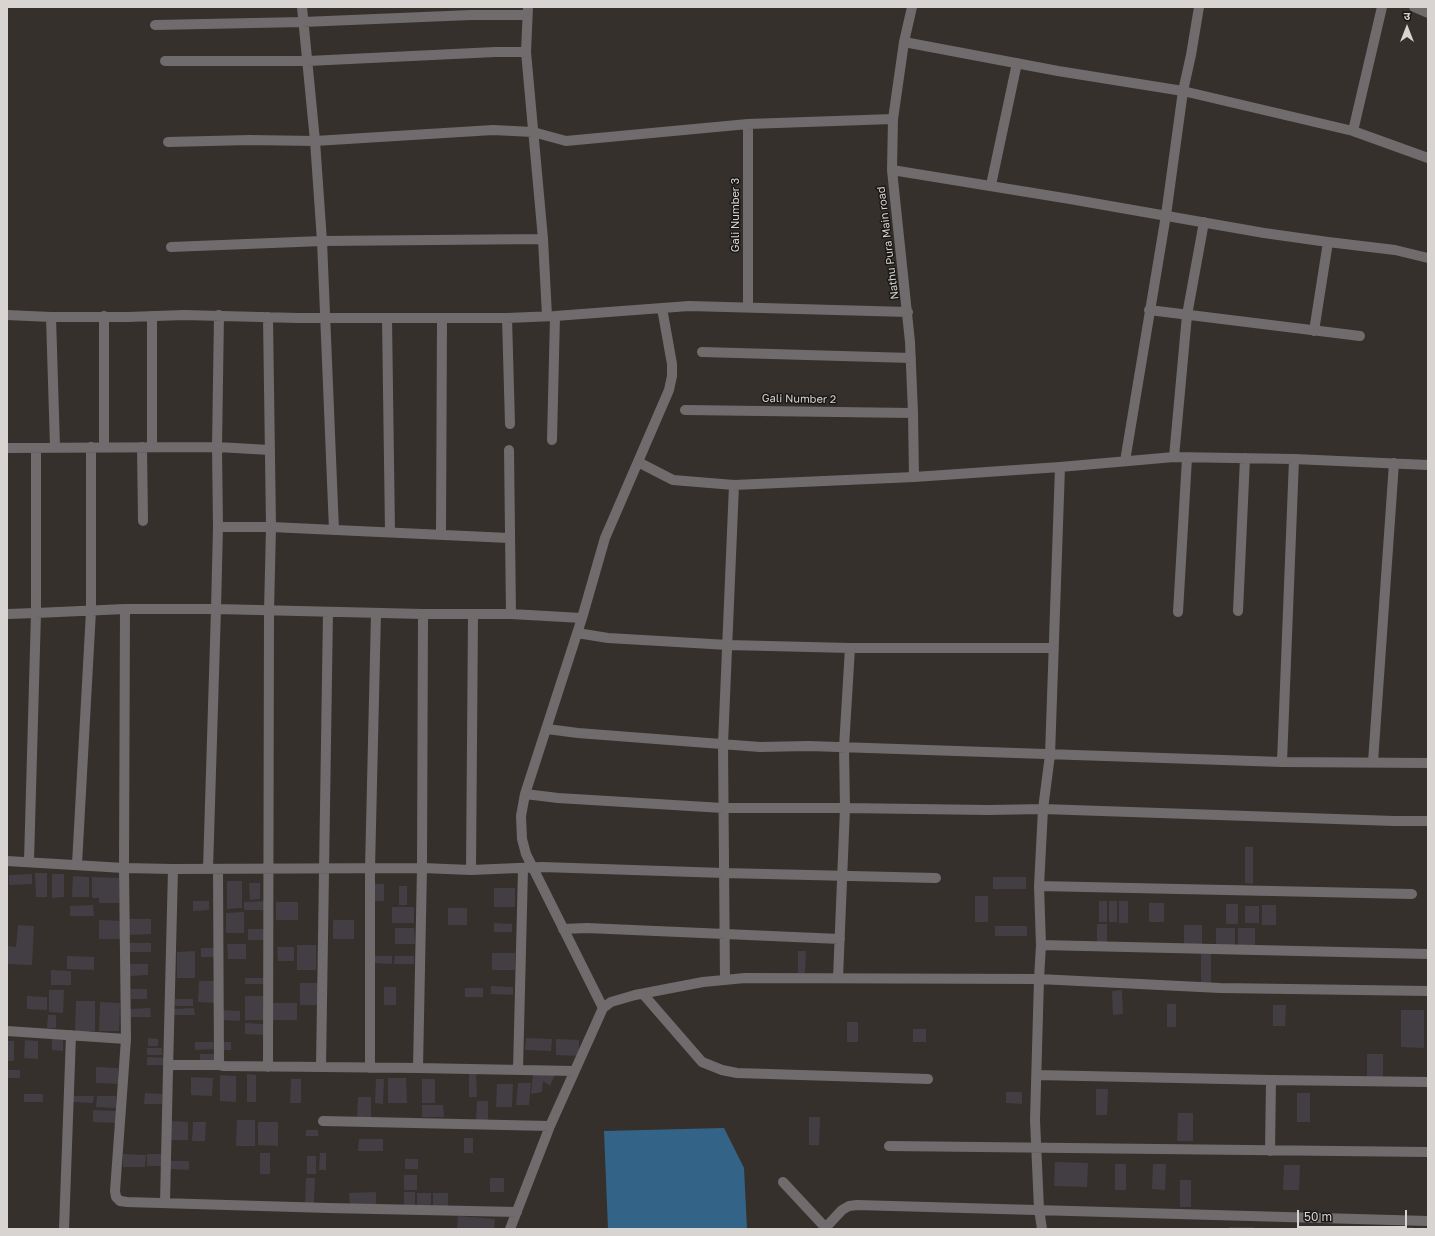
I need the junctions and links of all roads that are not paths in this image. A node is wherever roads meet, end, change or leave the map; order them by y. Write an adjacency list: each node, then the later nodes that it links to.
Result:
1 (302, 7): 8 (street)
2 (912, 7): 10 (street, Nathu Pura Main road)
3 (1199, 7): 15 (street)
4 (1382, 7): 18 (street)
5 (1414, 7): 7 (street)
6 (527, 11): 8 (street); 11 (street)
7 (1428, 13)
8 (303, 22): 9 (street); 13 (street)
9 (155, 25)
10 (904, 42): 14 (street); 16 (street, Nathu Pura Main road)
11 (526, 52): 13 (street); 19 (street)
12 (165, 61): 13 (street)
13 (308, 61): 20 (street)
14 (1017, 63): 15 (street); 24 (street)
15 (1183, 91): 18 (street); 25 (street)
16 (893, 119): 17 (street); 23 (street, Nathu Pura Main road)
17 (748, 124): 19 (street); 32 (street, Gali Number 3)
18 (1353, 131): 22 (street)
19 (533, 132): 20 (street); 27 (street)
20 (315, 140): 21 (street); 28 (street)
21 (168, 142)
22 (1428, 158)
23 (892, 170): 24 (street); 35 (street, Nathu Pura Main road)
24 (991, 185): 25 (street)
25 (1166, 215): 26 (street); 34 (street)
26 (1204, 222): 29 (street); 38 (street)
27 (543, 239): 28 (street); 42 (street)
28 (322, 241): 30 (street); 44 (street)
29 (1328, 242): 31 (street); 48 (street)
30 (170, 247)
31 (1428, 258)
32 (748, 307): 33 (street); 35 (street)
33 (665, 308): 42 (street); 71 (street)
34 (1149, 310): 38 (street); 69 (street)
35 (908, 312): 51 (street, Nathu Pura Main road)
36 (7, 315): 43 (street)
37 (219, 315): 40 (street); 41 (street); 60 (street)
38 (1187, 315): 48 (street); 65 (street)
39 (104, 316): 40 (street); 43 (street); 58 (street)
40 (152, 316): 59 (street)
41 (268, 316): 44 (street); 63 (street)
42 (551, 316): 47 (street); 55 (street)
43 (51, 317): 56 (street)
44 (326, 317): 45 (street); 79 (street)
45 (387, 318): 46 (street); 80 (street)
46 (442, 318): 47 (street); 81 (street)
47 (507, 318): 54 (street)
48 (1314, 331): 49 (street)
49 (1360, 336)
50 (702, 352): 51 (street)
51 (911, 358): 53 (street, Nathu Pura Main road)
52 (685, 410): 53 (street, Gali Number 2)
53 (913, 413): 74 (street, Nathu Pura Main road)
54 (510, 424)
55 (552, 440)
56 (55, 447): 57 (street); 62 (street)
57 (90, 447): 58 (street); 85 (street)
58 (104, 447): 59 (street)
59 (147, 447): 60 (street); 76 (street)
60 (217, 447): 63 (street); 78 (street)
61 (7, 448): 62 (street)
62 (36, 448): 90 (street)
63 (270, 450): 77 (street)
64 (508, 450): 82 (street)
65 (1174, 457): 66 (street); 69 (street)
66 (1187, 458): 67 (street); 88 (street)
67 (1245, 458): 68 (street); 89 (street)
68 (1294, 458): 70 (street); 105 (street)
69 (1125, 462): 73 (street)
70 (1394, 463): 72 (street); 106 (street)
71 (640, 464): 75 (street); 96 (street)
72 (1428, 465)
73 (1060, 467): 74 (street); 100 (street)
74 (914, 477): 75 (street)
75 (734, 485): 98 (street)
76 (143, 521)
77 (271, 526): 78 (street); 79 (street); 86 (street)
78 (218, 527): 84 (street)
79 (334, 530): 80 (street)
80 (390, 532): 81 (street)
81 (441, 535): 82 (street)
82 (509, 538): 95 (street)
83 (125, 609): 84 (street); 85 (street); 116 (street)
84 (216, 609): 86 (street); 120 (street)
85 (90, 610): 90 (street); 115 (street)
86 (269, 610): 87 (street); 121 (street)
87 (328, 612): 91 (street); 122 (street)
88 (1178, 612)
89 (1238, 612)
90 (36, 613): 92 (street); 114 (street)
91 (376, 613): 93 (street); 123 (street)
92 (7, 614)
93 (423, 614): 94 (street); 117 (street)
94 (473, 614): 95 (street); 125 (street)
95 (511, 614): 96 (street)
96 (582, 618): 97 (street)
97 (579, 633): 98 (street); 101 (street)
98 (728, 645): 99 (street); 102 (street)
99 (850, 648): 100 (street); 103 (street)
100 (1054, 648): 104 (street)
101 (547, 728): 102 (street); 108 (street)
102 (724, 744): 103 (street); 109 (street)
103 (844, 747): 104 (street); 110 (street)
104 (1050, 755): 105 (street); 111 (street)
105 (1282, 762): 106 (street)
106 (1373, 762): 107 (street)
107 (1428, 763)
108 (530, 794): 109 (street); 118 (street)
109 (723, 808): 110 (street); 126 (street)
110 (845, 808): 111 (street); 127 (street)
111 (1044, 809): 112 (street); 129 (street)
112 (1428, 820)
113 (7, 861): 114 (street)
114 (29, 861): 115 (street)
115 (77, 864): 116 (street)
116 (124, 868): 119 (street); 144 (street)
117 (422, 868): 123 (street); 125 (street); 149 (street)
118 (538, 868): 124 (street); 126 (street); 131 (street)
119 (173, 869): 120 (street); 150 (street)
120 (213, 869): 121 (street); 145 (street)
121 (268, 869): 122 (street); 146 (street)
122 (325, 869): 123 (street); 147 (street)
123 (370, 869): 148 (street)
124 (524, 869): 125 (street); 151 (street)
125 (471, 870)
126 (724, 873): 127 (street); 132 (street)
127 (842, 876): 128 (street); 133 (street)
128 (936, 878)
129 (1039, 886): 130 (street); 134 (street)
130 (1412, 894)
131 (566, 929): 132 (street); 141 (street)
132 (724, 933): 133 (street); 138 (street)
133 (840, 939): 136 (street)
134 (1041, 945): 135 (street); 137 (street)
135 (1428, 954)
136 (838, 978): 137 (street); 138 (street)
137 (1039, 979): 139 (street); 153 (street)
138 (725, 980): 140 (street)
139 (1428, 991)
140 (639, 994): 141 (street); 154 (street)
141 (607, 1005): 152 (street)
142 (7, 1030): 143 (street)
143 (71, 1035): 144 (street); 168 (street)
144 (126, 1039): 164 (street)
145 (219, 1065): 146 (street); 150 (street)
146 (268, 1067): 147 (street)
147 (321, 1067): 148 (street)
148 (370, 1068): 149 (street)
149 (418, 1068): 151 (street)
150 (168, 1070): 164 (street)
151 (518, 1070): 152 (street)
152 (574, 1071): 158 (street)
153 (1037, 1075): 155 (street); 160 (street)
154 (928, 1079)
155 (1271, 1080): 156 (street); 161 (street)
156 (1428, 1082)
157 (324, 1121): 158 (street)
158 (550, 1126): 166 (street)
159 (889, 1146): 160 (street)
160 (1036, 1148): 161 (street); 165 (street)
161 (1270, 1151): 162 (street)
162 (1428, 1152)
163 (783, 1182): 165 (street)
164 (165, 1203): 166 (street)
165 (1039, 1209): 167 (street); 170 (street)
166 (517, 1212): 169 (street)
167 (1428, 1221)
168 (64, 1229)
169 (510, 1229)
170 (1042, 1229)

